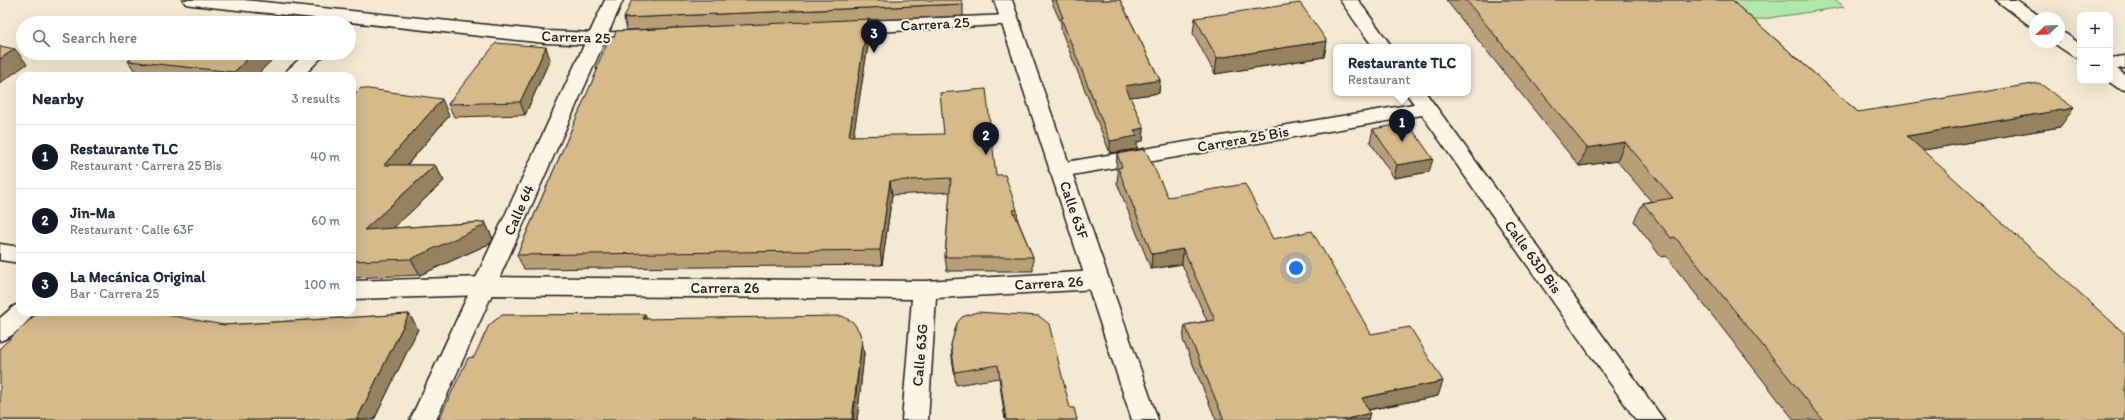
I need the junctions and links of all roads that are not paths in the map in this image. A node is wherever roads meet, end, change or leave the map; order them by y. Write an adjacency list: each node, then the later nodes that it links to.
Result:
1 (192, 0): 7 (street, Carrera 25)
2 (376, 0): 9 (street)
3 (614, 0): 14 (street, Calle 64)
4 (1003, 0): 10 (street, Calle 63F)
5 (1349, 0): 16 (street)
6 (2006, 0): 8 (street)
7 (315, 16)
8 (2029, 17)
9 (356, 19)
10 (1010, 20): 12 (street, Carrera 25); 25 (street, Calle 63F)
11 (356, 21): 14 (street, Carrera 25)
12 (827, 28)
13 (652, 36): 14 (street, Carrera 25)
14 (596, 39): 29 (street, Calle 64)
15 (2065, 42): 17 (street)
16 (1381, 44)
17 (2077, 50)
18 (309, 60): 21 (street)
19 (2125, 62): 20 (street)
20 (2113, 64)
21 (295, 72)
22 (2113, 75): 23 (street)
23 (2125, 84)
24 (1421, 100): 25 (street, Carrera 25 Bis); 37 (street, Calle 63D Bis)
25 (1060, 170): 28 (street, Calle 63F)
26 (0, 252): 27 (street)
27 (16, 254)
28 (1098, 280): 31 (street, Carrera 26); 36 (street, Calle 63F)
29 (484, 286): 30 (street, Carrera 26); 31 (street, Carrera 26); 34 (street, Calle 64)
30 (356, 290)
31 (925, 290): 35 (street, Calle 63G)
32 (18, 316): 33 (street)
33 (0, 332)
34 (423, 420)
35 (915, 420)
36 (1145, 420)
37 (1651, 420)

